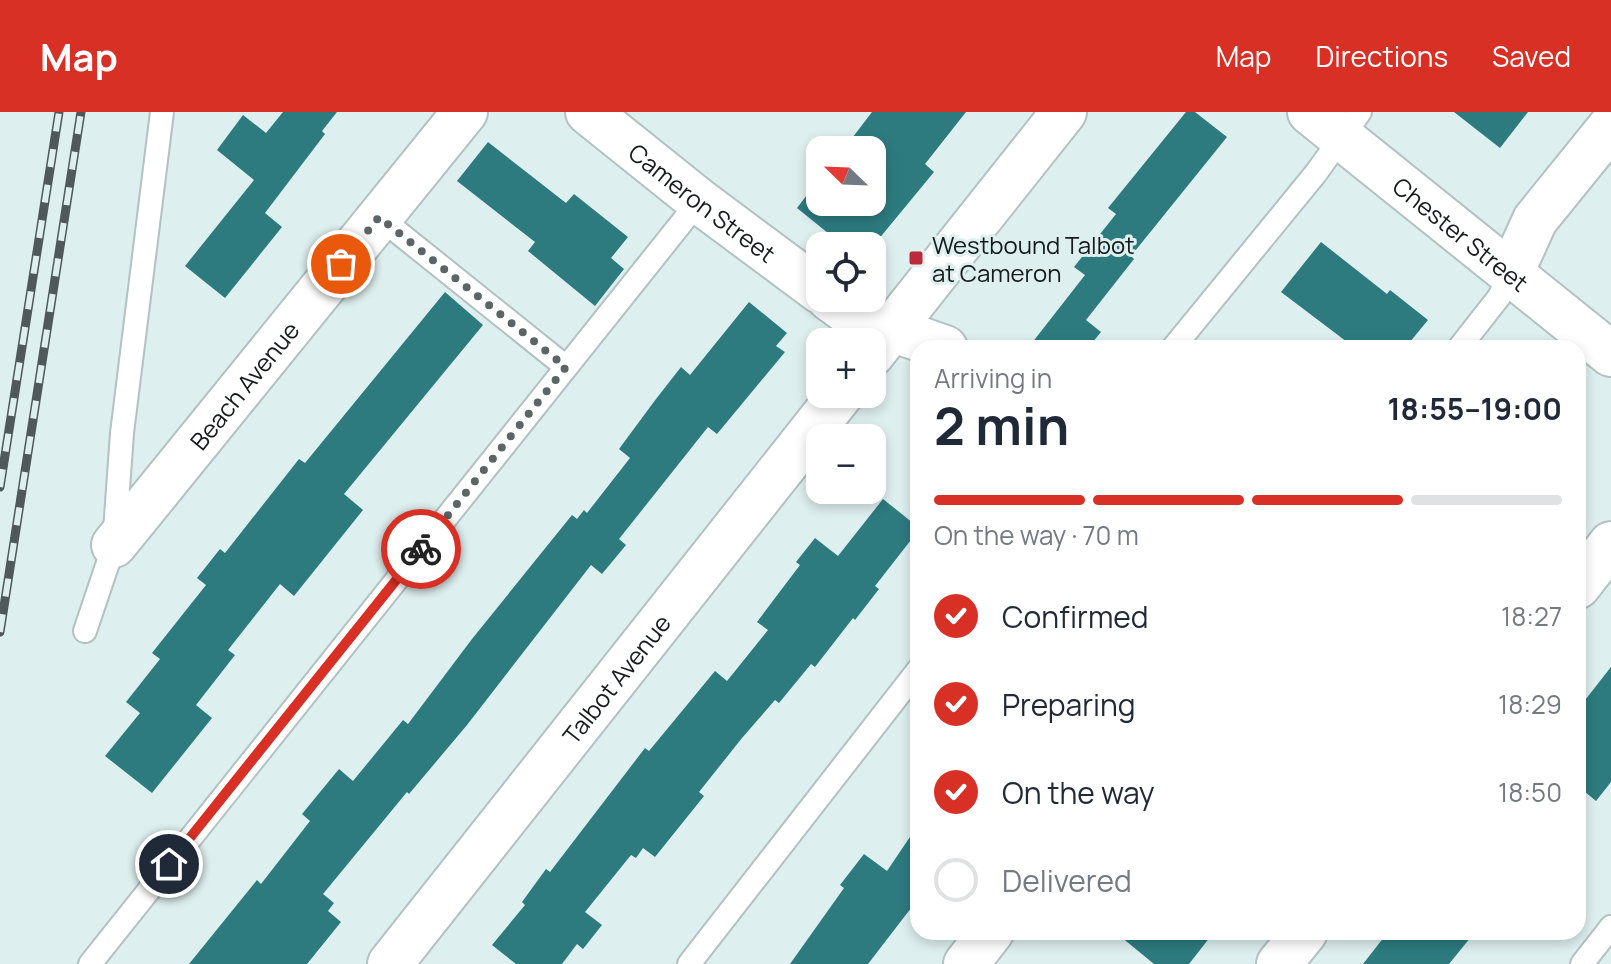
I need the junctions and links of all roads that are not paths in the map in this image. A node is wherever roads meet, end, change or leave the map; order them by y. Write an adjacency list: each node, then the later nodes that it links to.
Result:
1 (162, 112): 22 (lane)
2 (465, 112): 8 (street, Beach Avenue)
3 (588, 112): 7 (street, Cameron Street)
4 (1064, 112): 13 (street)
5 (1337, 120): 9 (street, Chester Street); 14 (lane)
6 (1611, 126): 9 (street)
7 (699, 201): 10 (street, Cameron Street); 19 (lane)
8 (379, 217): 19 (lane); 22 (street, Beach Avenue)
9 (1511, 273): 15 (lane); 18 (street, Chester Street)
10 (806, 281)
11 (848, 312): 12 (street)
12 (866, 328)
13 (886, 337)
14 (1180, 340)
15 (1465, 340)
16 (886, 342): 17 (street)
17 (910, 345)
18 (1611, 354)
19 (566, 367): 29 (lane)
20 (830, 408): 30 (street, Talbot Avenue)
21 (1611, 544): 23 (street)
22 (114, 545): 24 (lane)
23 (1586, 576)
24 (85, 631)
25 (910, 680): 31 (lane)
26 (1611, 927): 34 (lane)
27 (985, 940): 32 (street)
28 (1298, 940): 33 (street)
29 (90, 964)
30 (390, 964)
31 (689, 964)
32 (966, 964)
33 (1279, 964)
34 (1582, 964)

